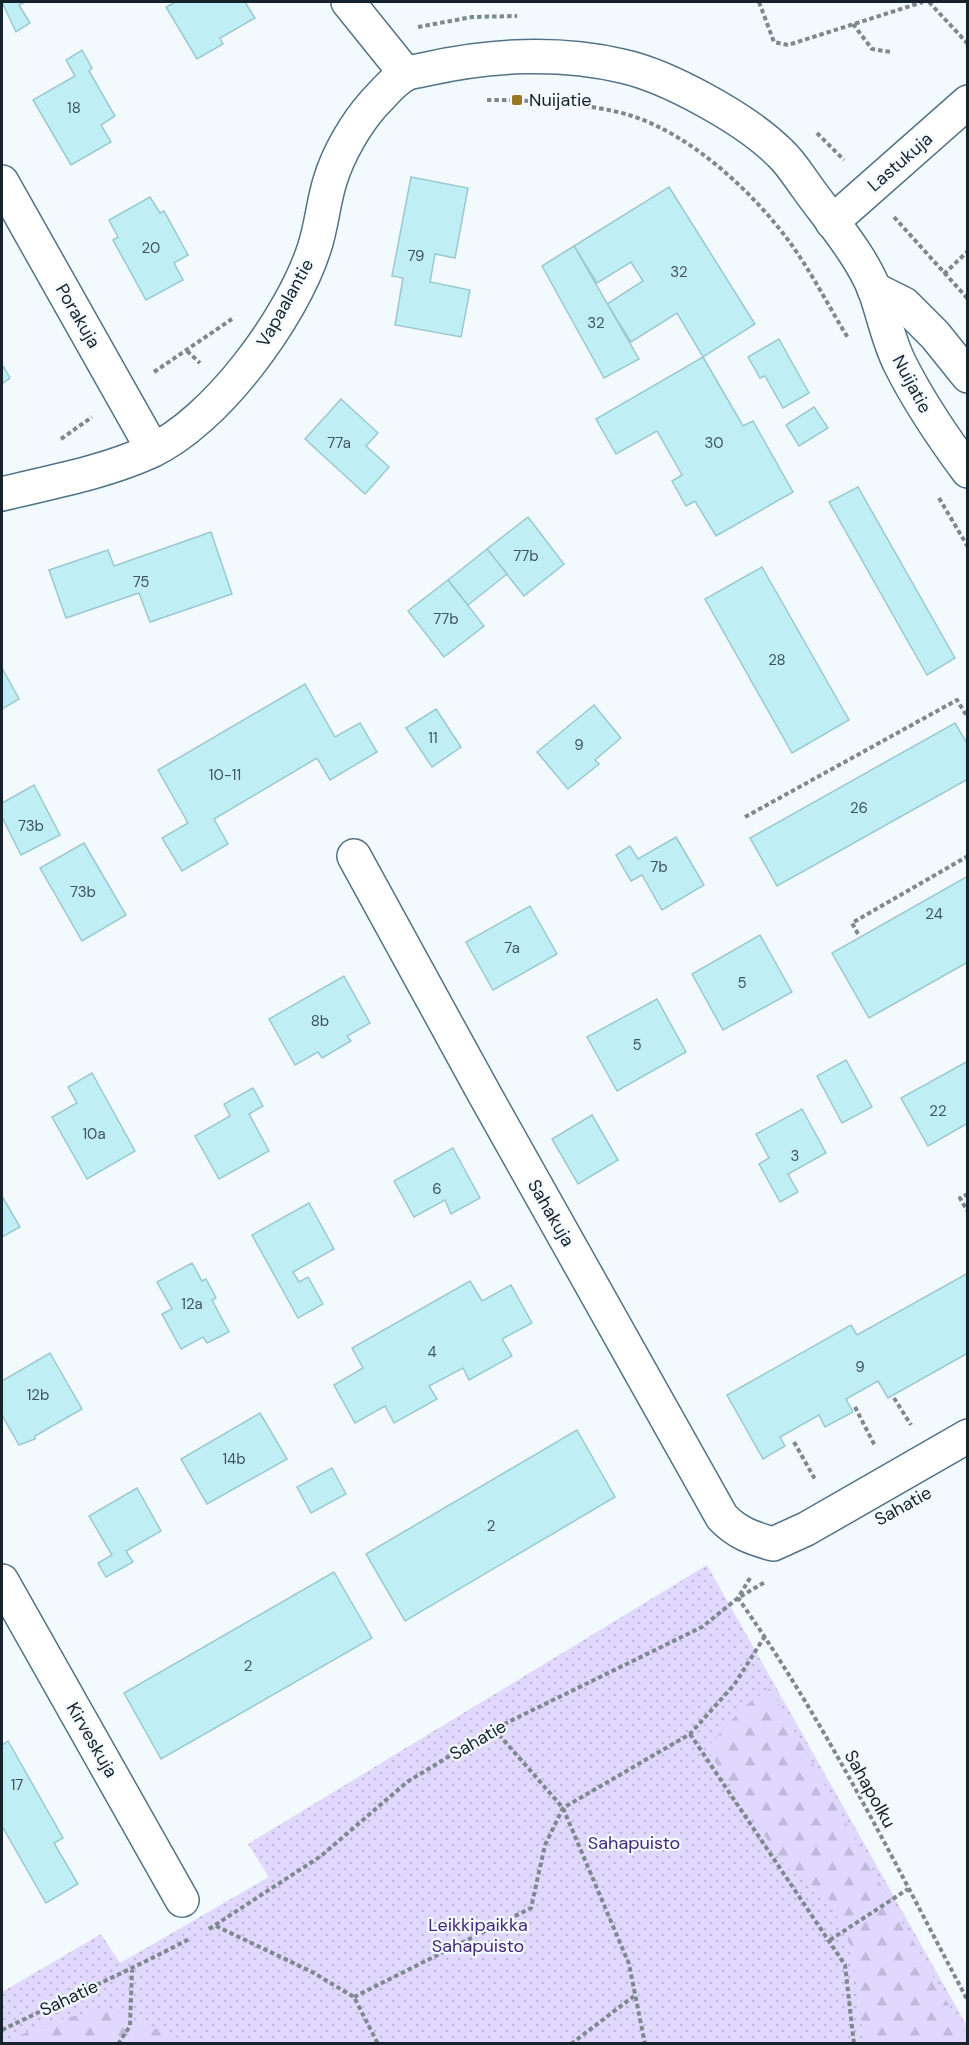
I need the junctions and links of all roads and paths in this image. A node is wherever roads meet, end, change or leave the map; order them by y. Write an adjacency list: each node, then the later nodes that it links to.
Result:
1 (348, 2): 10 (street)
2 (759, 2): 7 (path)
3 (901, 2): 6 (path)
4 (923, 2): 6 (path)
5 (929, 2): 8 (path)
6 (903, 8): 7 (path)
7 (852, 24): 9 (path)
8 (968, 44)
9 (891, 52)
10 (406, 74): 14 (street, Nuijatie); 23 (street, Vapaalantie)
11 (476, 100): 19 (path)
12 (968, 102): 14 (street, Lastukuja)
13 (2, 182): 21 (street, Porakuja)
14 (832, 222): 17 (street, Nuijatie)
15 (968, 252): 16 (path)
16 (944, 274)
17 (874, 289): 20 (street); 24 (street, Nuijatie)
18 (235, 316): 21 (path)
19 (850, 342)
20 (968, 376)
21 (123, 395): 22 (path); 23 (street, Porakuja)
22 (53, 445)
23 (153, 450): 26 (street, Vapaalantie)
24 (968, 471)
25 (934, 489): 27 (path)
26 (2, 495)
27 (968, 547)
28 (968, 718): 29 (path)
29 (745, 818)
30 (354, 856): 42 (street, Sahakuja)
31 (968, 856): 32 (path)
32 (858, 934)
33 (968, 1194): 34 (path)
34 (968, 1212)
35 (894, 1398): 37 (path)
36 (855, 1407): 40 (path)
37 (915, 1432)
38 (968, 1436): 42 (street, Sahatie)
39 (794, 1442): 41 (path)
40 (878, 1452)
41 (819, 1486)
42 (773, 1544)
43 (769, 1580): 45 (path, Sahatie)
44 (2, 1581): 51 (street, Kirveskuja)
45 (738, 1598): 46 (path, Sahapolku); 47 (path, Sahatie)
46 (765, 1636): 48 (path); 50 (path, Sahapolku)
47 (494, 1729): 49 (path); 52 (path, Sahatie)
48 (690, 1734): 49 (path); 55 (path)
49 (563, 1808): 57 (path); 58 (path)
50 (909, 1889): 55 (path); 59 (path, Sahapolku)
51 (182, 1900)
52 (216, 1925): 53 (path, Sahatie); 58 (path)
53 (206, 1931)
54 (196, 1936): 56 (path, Sahatie)
55 (830, 1940): 65 (path)
56 (132, 1970): 60 (path, Sahatie); 61 (path)
57 (634, 1995): 63 (path); 64 (path)
58 (354, 1997): 62 (path)
59 (968, 2001)
60 (2, 2030)
61 (118, 2043)
62 (378, 2043)
63 (571, 2043)
64 (645, 2043)
65 (854, 2043)

